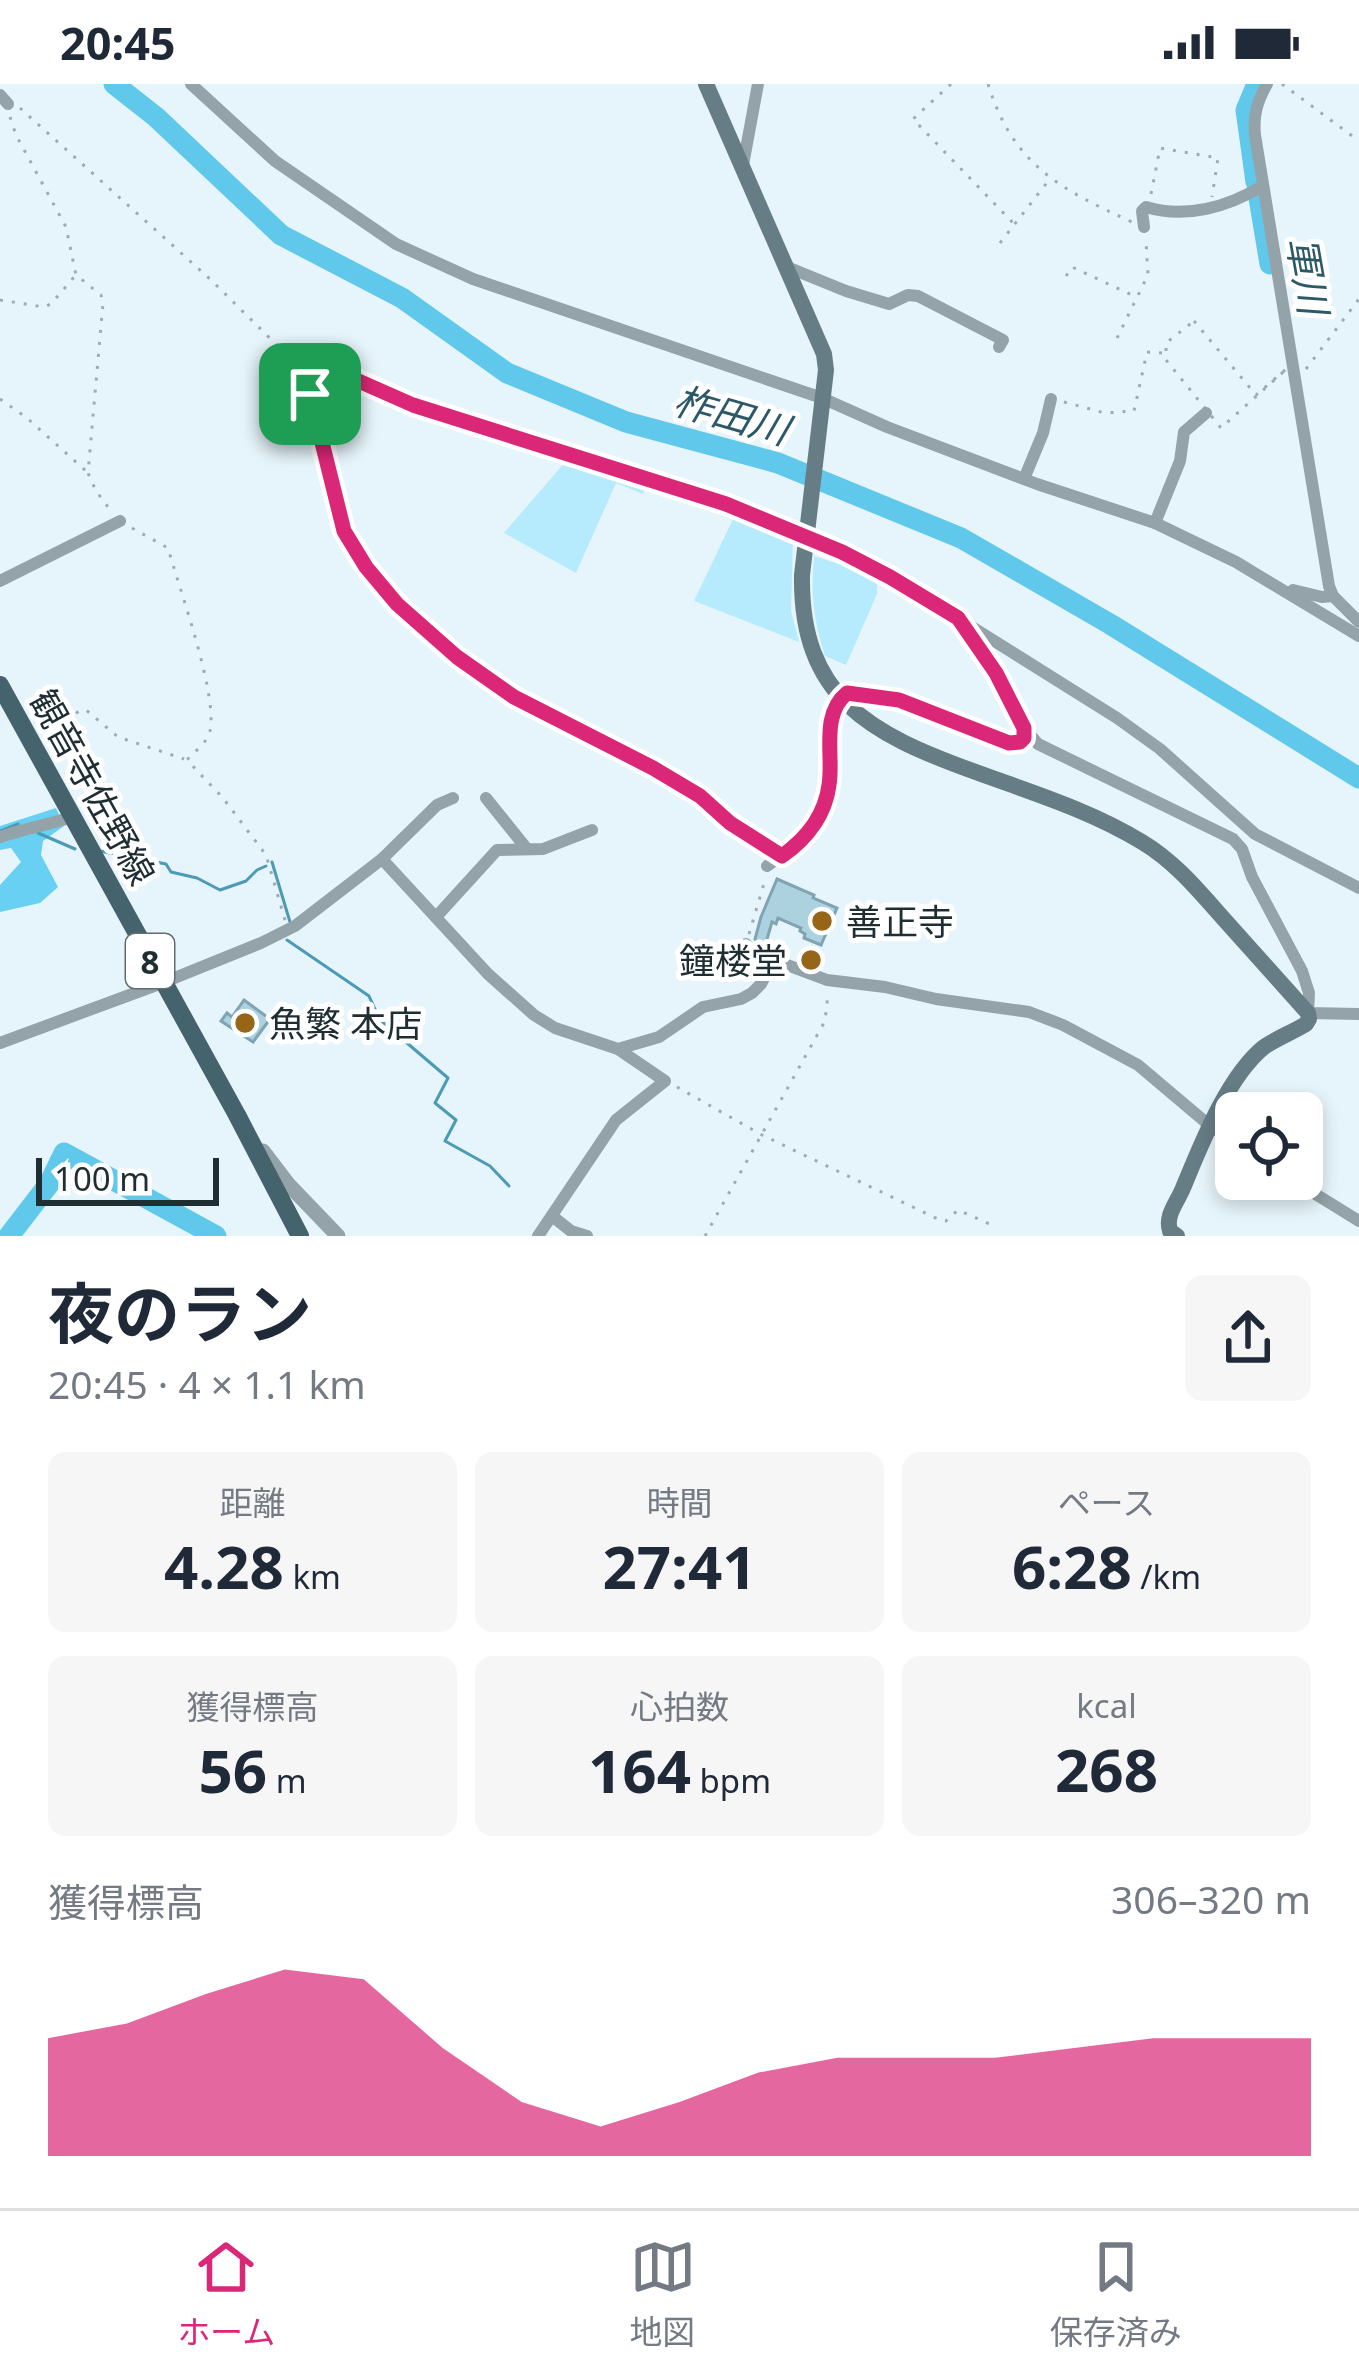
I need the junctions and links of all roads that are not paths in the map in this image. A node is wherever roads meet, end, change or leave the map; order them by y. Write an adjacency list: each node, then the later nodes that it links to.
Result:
1 (190, 84): 10 (street)
2 (706, 84): 5 (main road)
3 (758, 84): 5 (street)
4 (1267, 84): 6 (street)
5 (742, 166): 8 (main road)
6 (1262, 187): 7 (street); 20 (street)
7 (1144, 226)
8 (787, 267): 9 (street); 10 (main road)
9 (999, 347)
10 (821, 398): 13 (street); 17 (main road)
11 (1051, 399): 13 (street)
12 (1206, 412): 16 (street)
13 (1024, 479): 16 (street)
14 (762, 520): 17 (street)
15 (120, 521): 18 (street)
16 (1155, 523): 19 (street)
17 (805, 539): 21 (street); 25 (main road)
18 (0, 581)
19 (1280, 587): 20 (street); 23 (street)
20 (1333, 596): 22 (street)
21 (958, 618): 26 (street); 31 (street)
22 (1359, 622)
23 (1359, 636)
24 (0, 685): 29 (main road, 観音寺佐野線 / 8)
25 (840, 697): 26 (street); 36 (street); 42 (main road)
26 (1024, 728): 33 (street)
27 (453, 798): 35 (street)
28 (485, 798): 34 (street)
29 (72, 817): 32 (street); 41 (main road, 観音寺佐野線 / 8)
30 (592, 830): 34 (street)
31 (1255, 834): 33 (street); 37 (street)
32 (0, 837)
33 (1242, 848): 42 (street)
34 (526, 849): 38 (street)
35 (382, 859): 38 (street); 41 (street)
36 (767, 866)
37 (1359, 888)
38 (436, 917): 45 (street)
39 (746, 944): 40 (street)
40 (773, 960): 45 (street); 47 (street)
41 (162, 983): 44 (street); 46 (main road, 観音寺佐野線 / 8)
42 (1308, 1013): 43 (street); 47 (main road)
43 (1359, 1014)
44 (0, 1043)
45 (618, 1049): 50 (street)
46 (237, 1115): 53 (main road, 観音寺佐野線 / 8); 54 (street)
47 (1209, 1125): 48 (street); 52 (main road)
48 (1215, 1129)
49 (1323, 1199): 51 (street)
50 (552, 1216): 55 (street); 56 (street)
51 (1359, 1221)
52 (1170, 1234)
53 (300, 1236)
54 (338, 1236)
55 (538, 1236)
56 (587, 1236)

